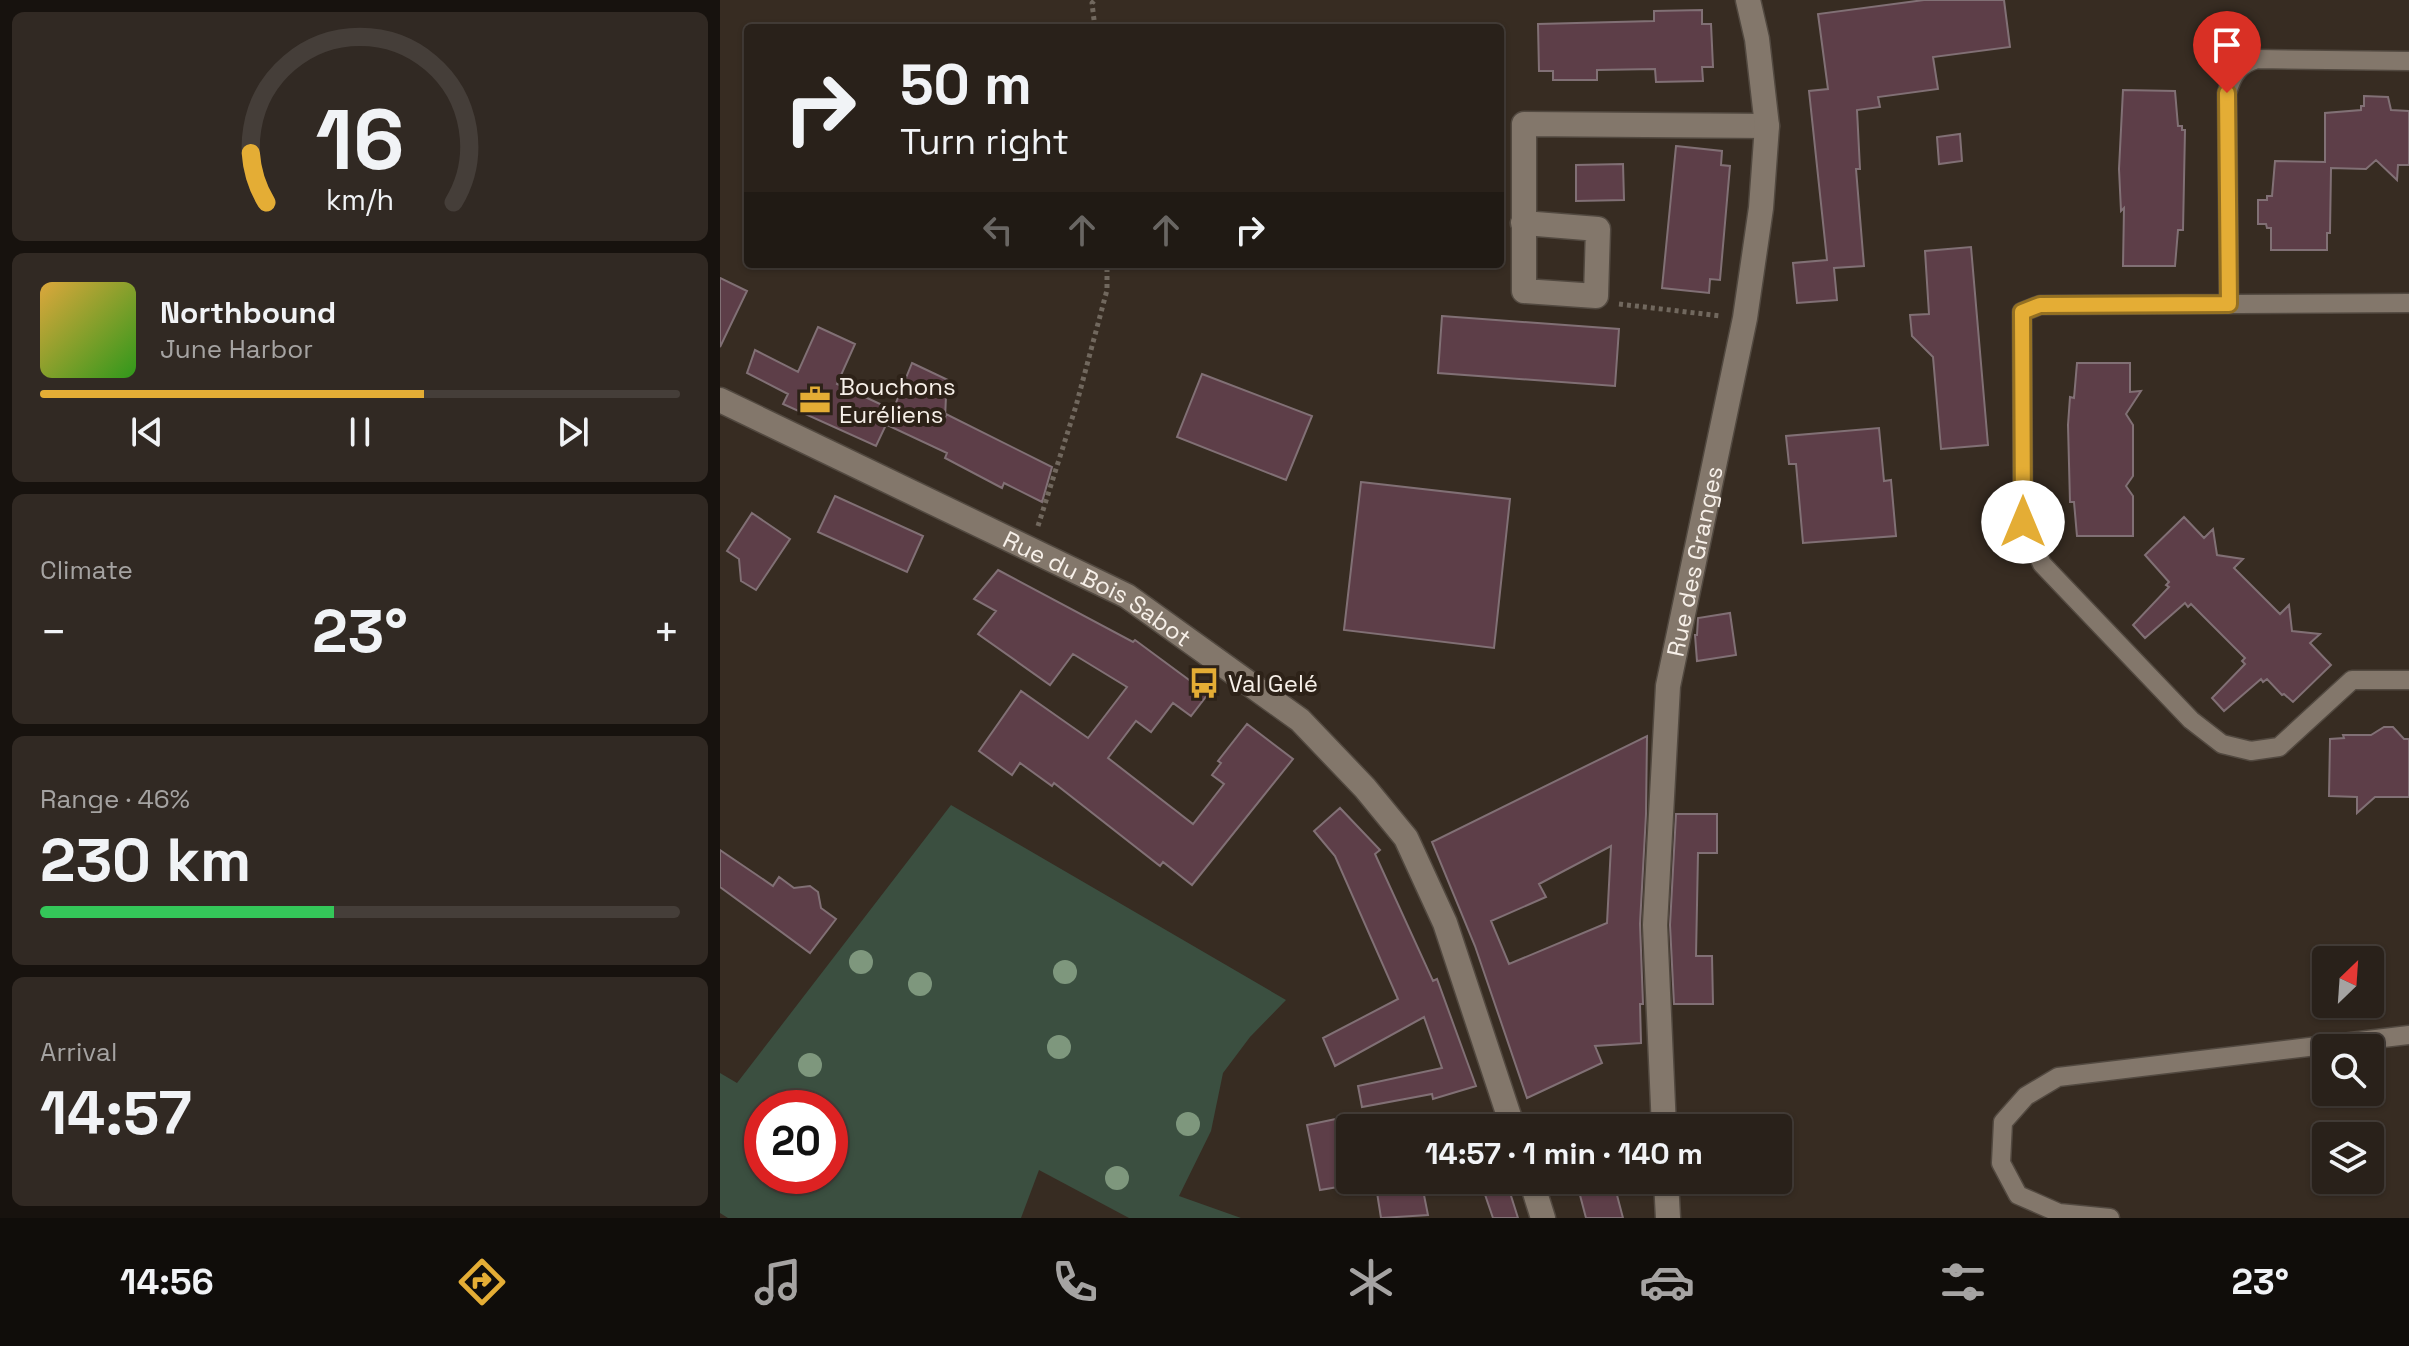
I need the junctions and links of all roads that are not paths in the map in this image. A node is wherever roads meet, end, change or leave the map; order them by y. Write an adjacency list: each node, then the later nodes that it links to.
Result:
1 (1748, 0): 3 (street, Rue des Granges)
2 (2409, 61): 6 (lane)
3 (1767, 126): 4 (street); 11 (street, Rue des Granges)
4 (1523, 223): 4 (street)
5 (2409, 303): 6 (lane)
6 (2229, 304): 8 (lane)
7 (720, 400): 10 (street, Rue du Bois Sabot)
8 (2409, 680)
9 (2409, 1035): 16 (lane)
10 (1508, 1114)
11 (1663, 1114)
12 (1535, 1194): 14 (street)
13 (1667, 1194): 15 (street)
14 (1543, 1218)
15 (1668, 1218)
16 (2110, 1218)

